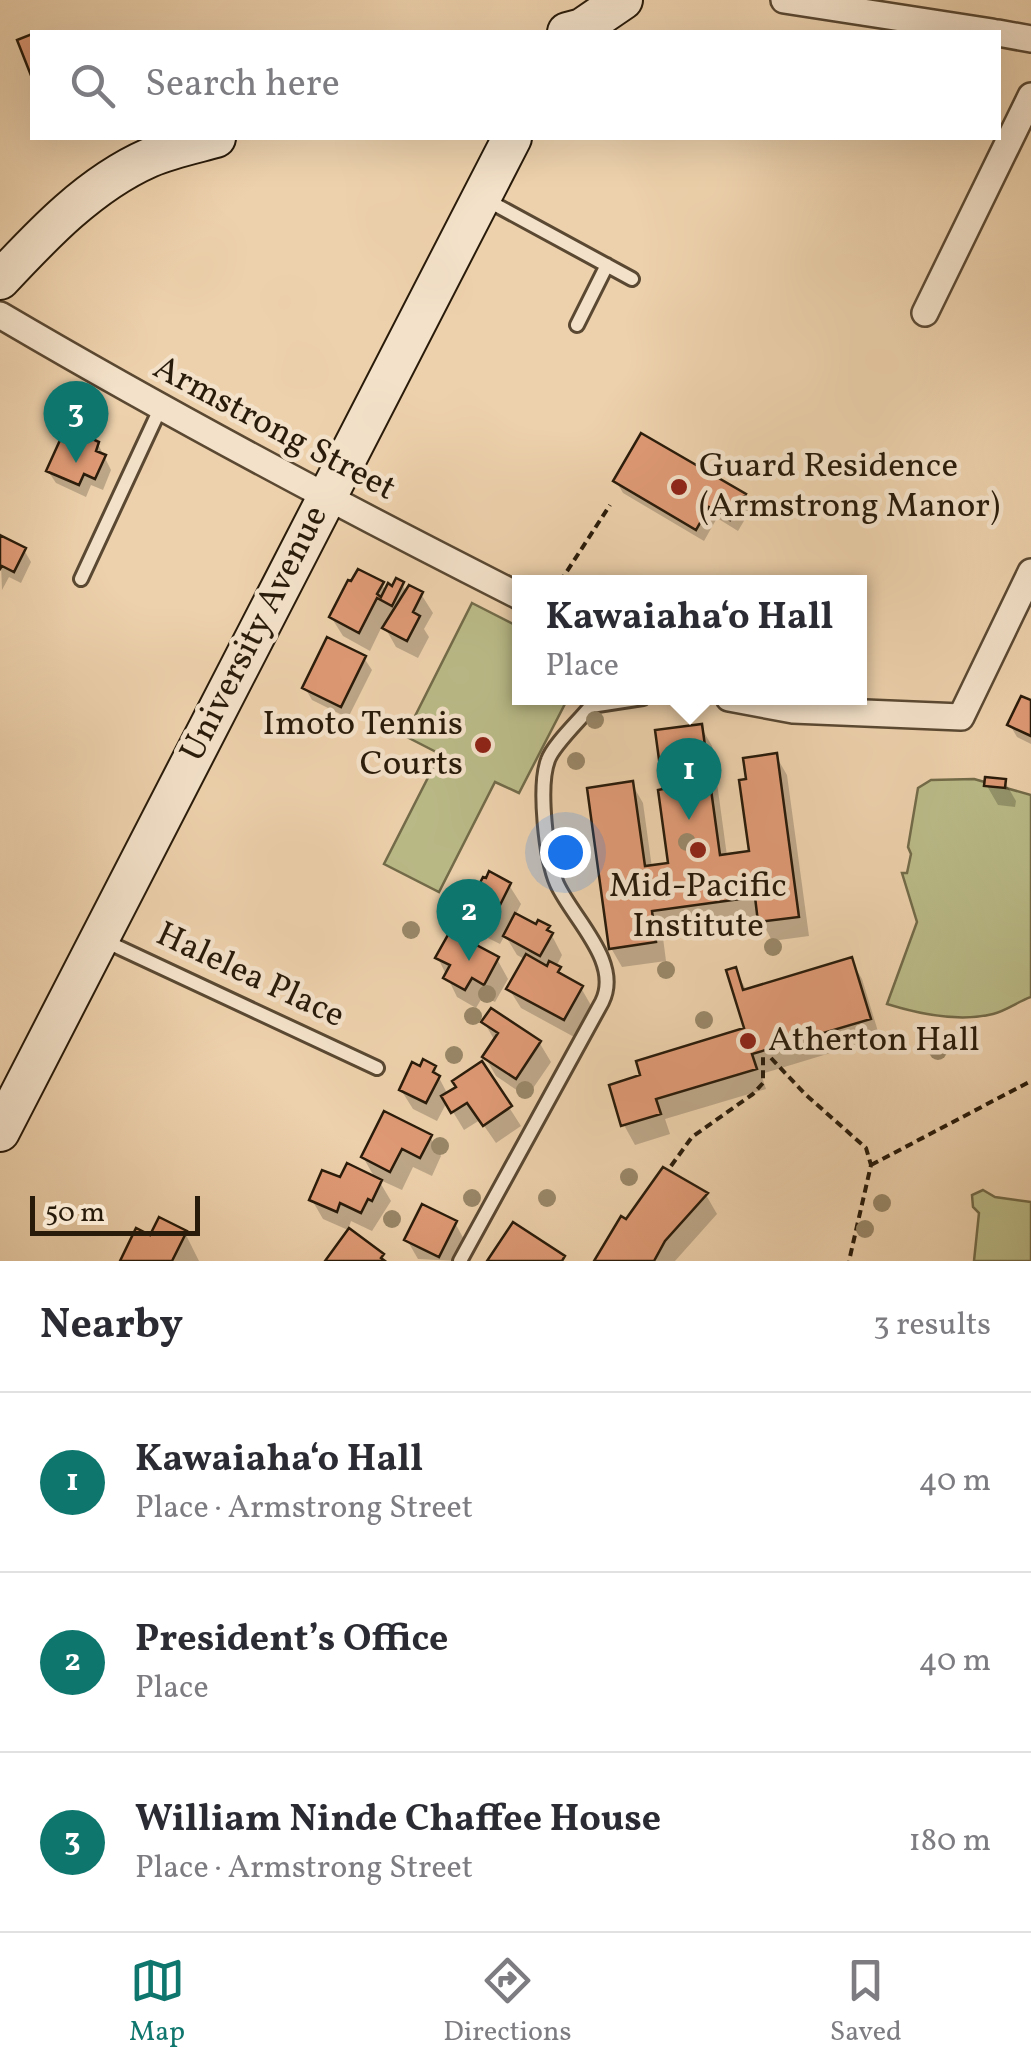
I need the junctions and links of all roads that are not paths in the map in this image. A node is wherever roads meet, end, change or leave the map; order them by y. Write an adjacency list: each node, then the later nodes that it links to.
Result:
1 (623, 0): 3 (main road)
2 (784, 0): 4 (street)
3 (578, 30)
4 (977, 30)
5 (1001, 34): 6 (street)
6 (1031, 38)
7 (1031, 96): 14 (street)
8 (209, 140): 13 (main road)
9 (511, 140): 10 (main road, University Avenue)
10 (481, 197): 11 (lane); 18 (main road, University Avenue)
11 (607, 265): 12 (lane); 16 (lane)
12 (632, 279)
13 (0, 280)
14 (925, 314)
15 (0, 315): 17 (street, Armstrong Street)
16 (578, 325)
17 (160, 409): 18 (street, Armstrong Street); 20 (lane)
18 (326, 499): 21 (street, Armstrong Street); 25 (main road, University Avenue)
19 (1031, 572): 22 (street)
20 (80, 579)
21 (512, 592)
22 (1024, 602): 24 (street)
23 (598, 705): 28 (lane)
24 (766, 705)
25 (98, 938): 26 (lane, Halelea Place); 27 (main road, University Avenue)
26 (377, 1068)
27 (0, 1132)
28 (460, 1261)

